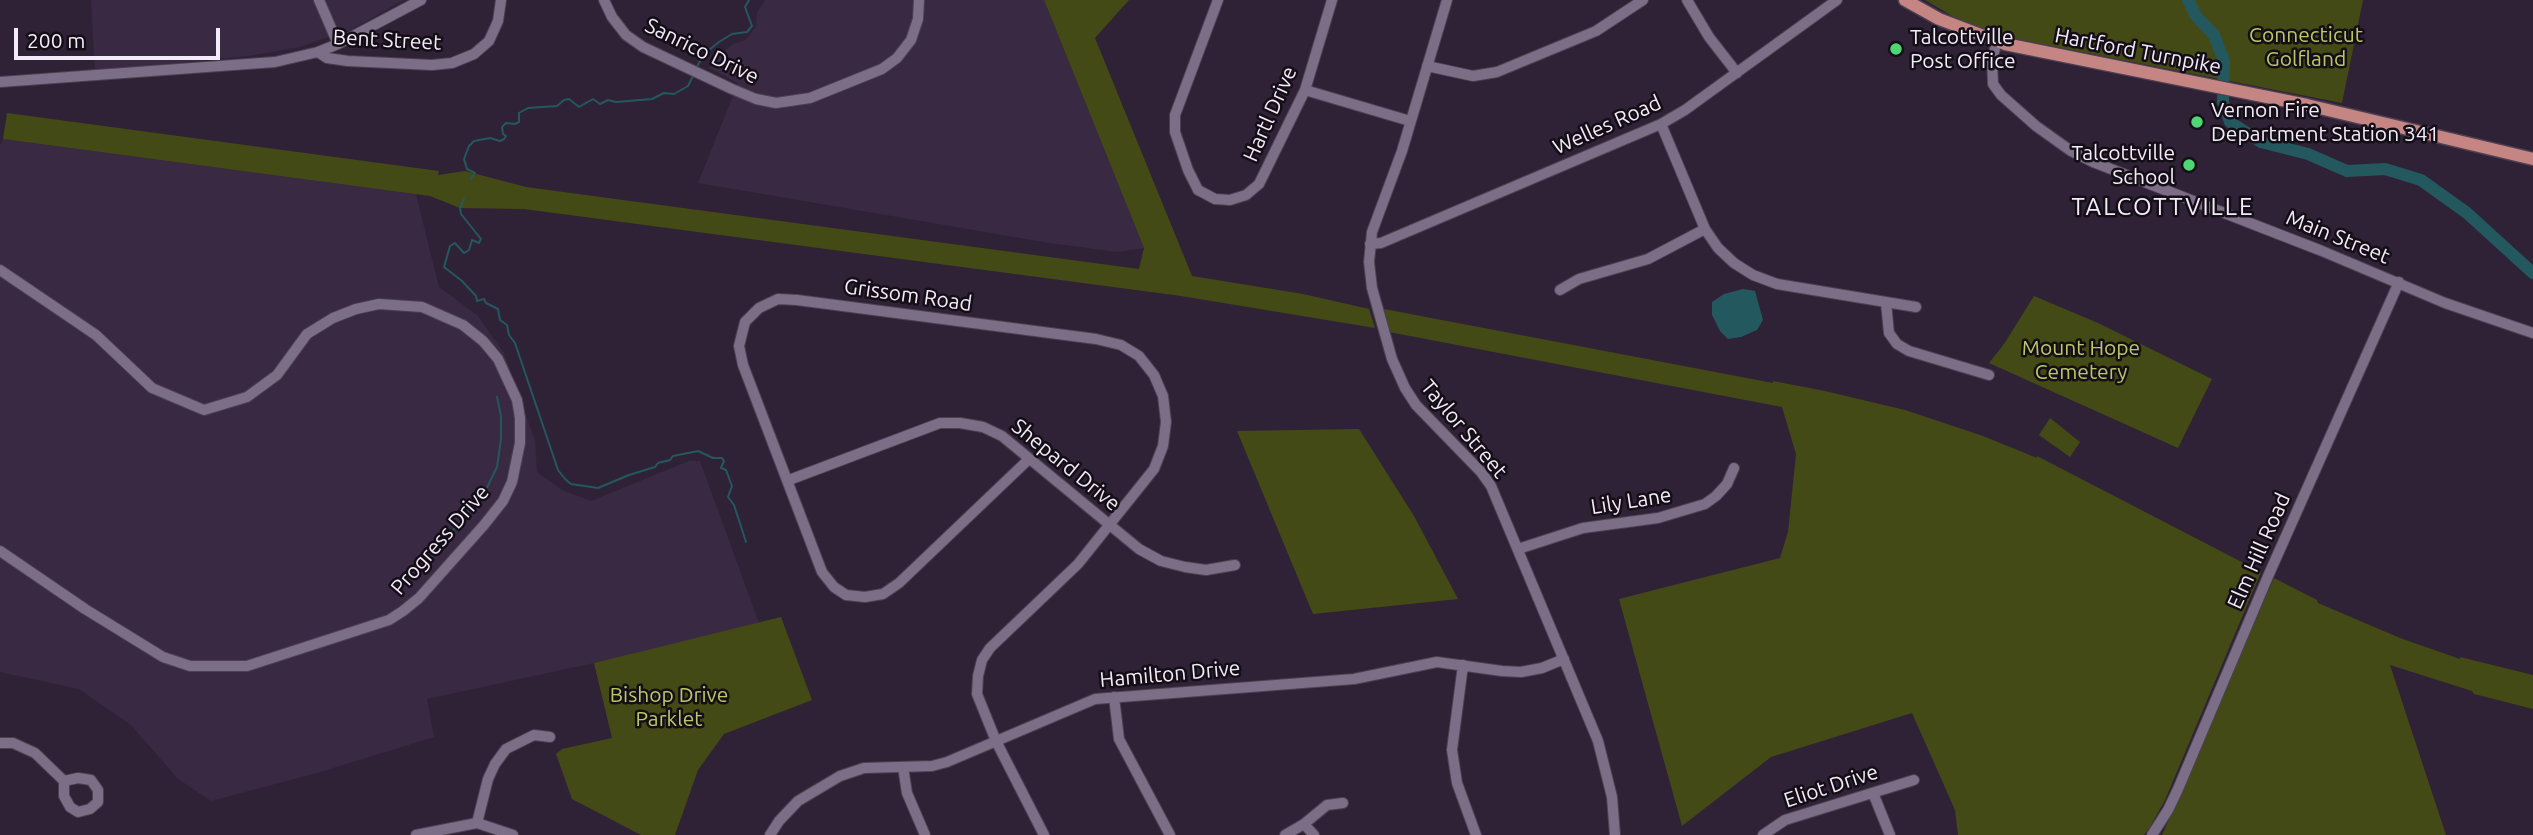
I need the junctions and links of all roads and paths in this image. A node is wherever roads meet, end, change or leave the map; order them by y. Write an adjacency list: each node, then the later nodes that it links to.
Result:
1 (319, 0): 14 (street)
2 (421, 0): 14 (street)
3 (501, 0): 15 (street, Bent Street)
4 (604, 0): 5 (street, Sanrico Drive)
5 (919, 0)
6 (1218, 0): 19 (street, Hartl Drive)
7 (1332, 0): 19 (street, Hartl Drive)
8 (1447, 0): 16 (street, Taylor Street)
9 (1643, 0): 16 (street)
10 (1687, 0): 17 (street)
11 (1837, 0): 17 (street, Welles Road)
12 (1905, 0): 13 (main road, Hartford Turnpike)
13 (1997, 41): 22 (main road, Hartford Turnpike); 26 (street, Main Street)
14 (338, 44): 15 (street)
15 (318, 52): 18 (street)
16 (1427, 66): 20 (street, Taylor Street)
17 (1737, 73): 21 (street, Welles Road)
18 (0, 85)
19 (1305, 90): 20 (street)
20 (1410, 121): 24 (street, Taylor Street)
21 (1661, 124): 23 (street); 24 (street, Welles Road)
22 (2533, 159)
23 (1705, 229): 27 (street); 28 (street)
24 (1370, 244): 36 (street, Taylor Street)
25 (0, 270): 37 (street, Progress Drive)
26 (2399, 282): 30 (street, Main Street); 64 (street, Elm Hill Road)
27 (1560, 290)
28 (1886, 303): 29 (street); 31 (street)
29 (1916, 307)
30 (2533, 333)
31 (1989, 375)
32 (1028, 460): 34 (street, Shepard Drive); 34 (street, Grissom Road); 35 (street, Shepard Drive)
33 (1734, 468): 36 (street, Lily Lane)
34 (789, 480): 35 (street, Grissom Road)
35 (1109, 524): 38 (street, Shepard Drive); 43 (street, Grissom Road)
36 (1518, 549): 39 (street, Taylor Street)
37 (0, 551)
38 (1235, 565)
39 (1564, 659): 40 (street, Hamilton Drive); 61 (street, Taylor Street)
40 (1463, 665): 41 (street, Hamilton Drive); 60 (street)
41 (1114, 697): 43 (street, Hamilton Drive); 57 (street)
42 (550, 737): 50 (street)
43 (996, 741): 45 (street, Hamilton Drive); 56 (street, Grissom Road)
44 (0, 743): 47 (street)
45 (903, 767): 54 (street, Hamilton Drive); 55 (street)
46 (1914, 780): 48 (street, Eliot Drive)
47 (64, 781)
48 (1872, 793): 62 (street, Eliot Drive); 63 (street)
49 (1343, 803): 51 (street)
50 (477, 823): 52 (street); 53 (street)
51 (1304, 824): 58 (street); 59 (street)
52 (416, 835)
53 (513, 835)
54 (770, 835)
55 (925, 835)
56 (1044, 835)
57 (1170, 835)
58 (1285, 835)
59 (1314, 835)
60 (1476, 835)
61 (1615, 835)
62 (1763, 835)
63 (1890, 835)
64 (2152, 835)

